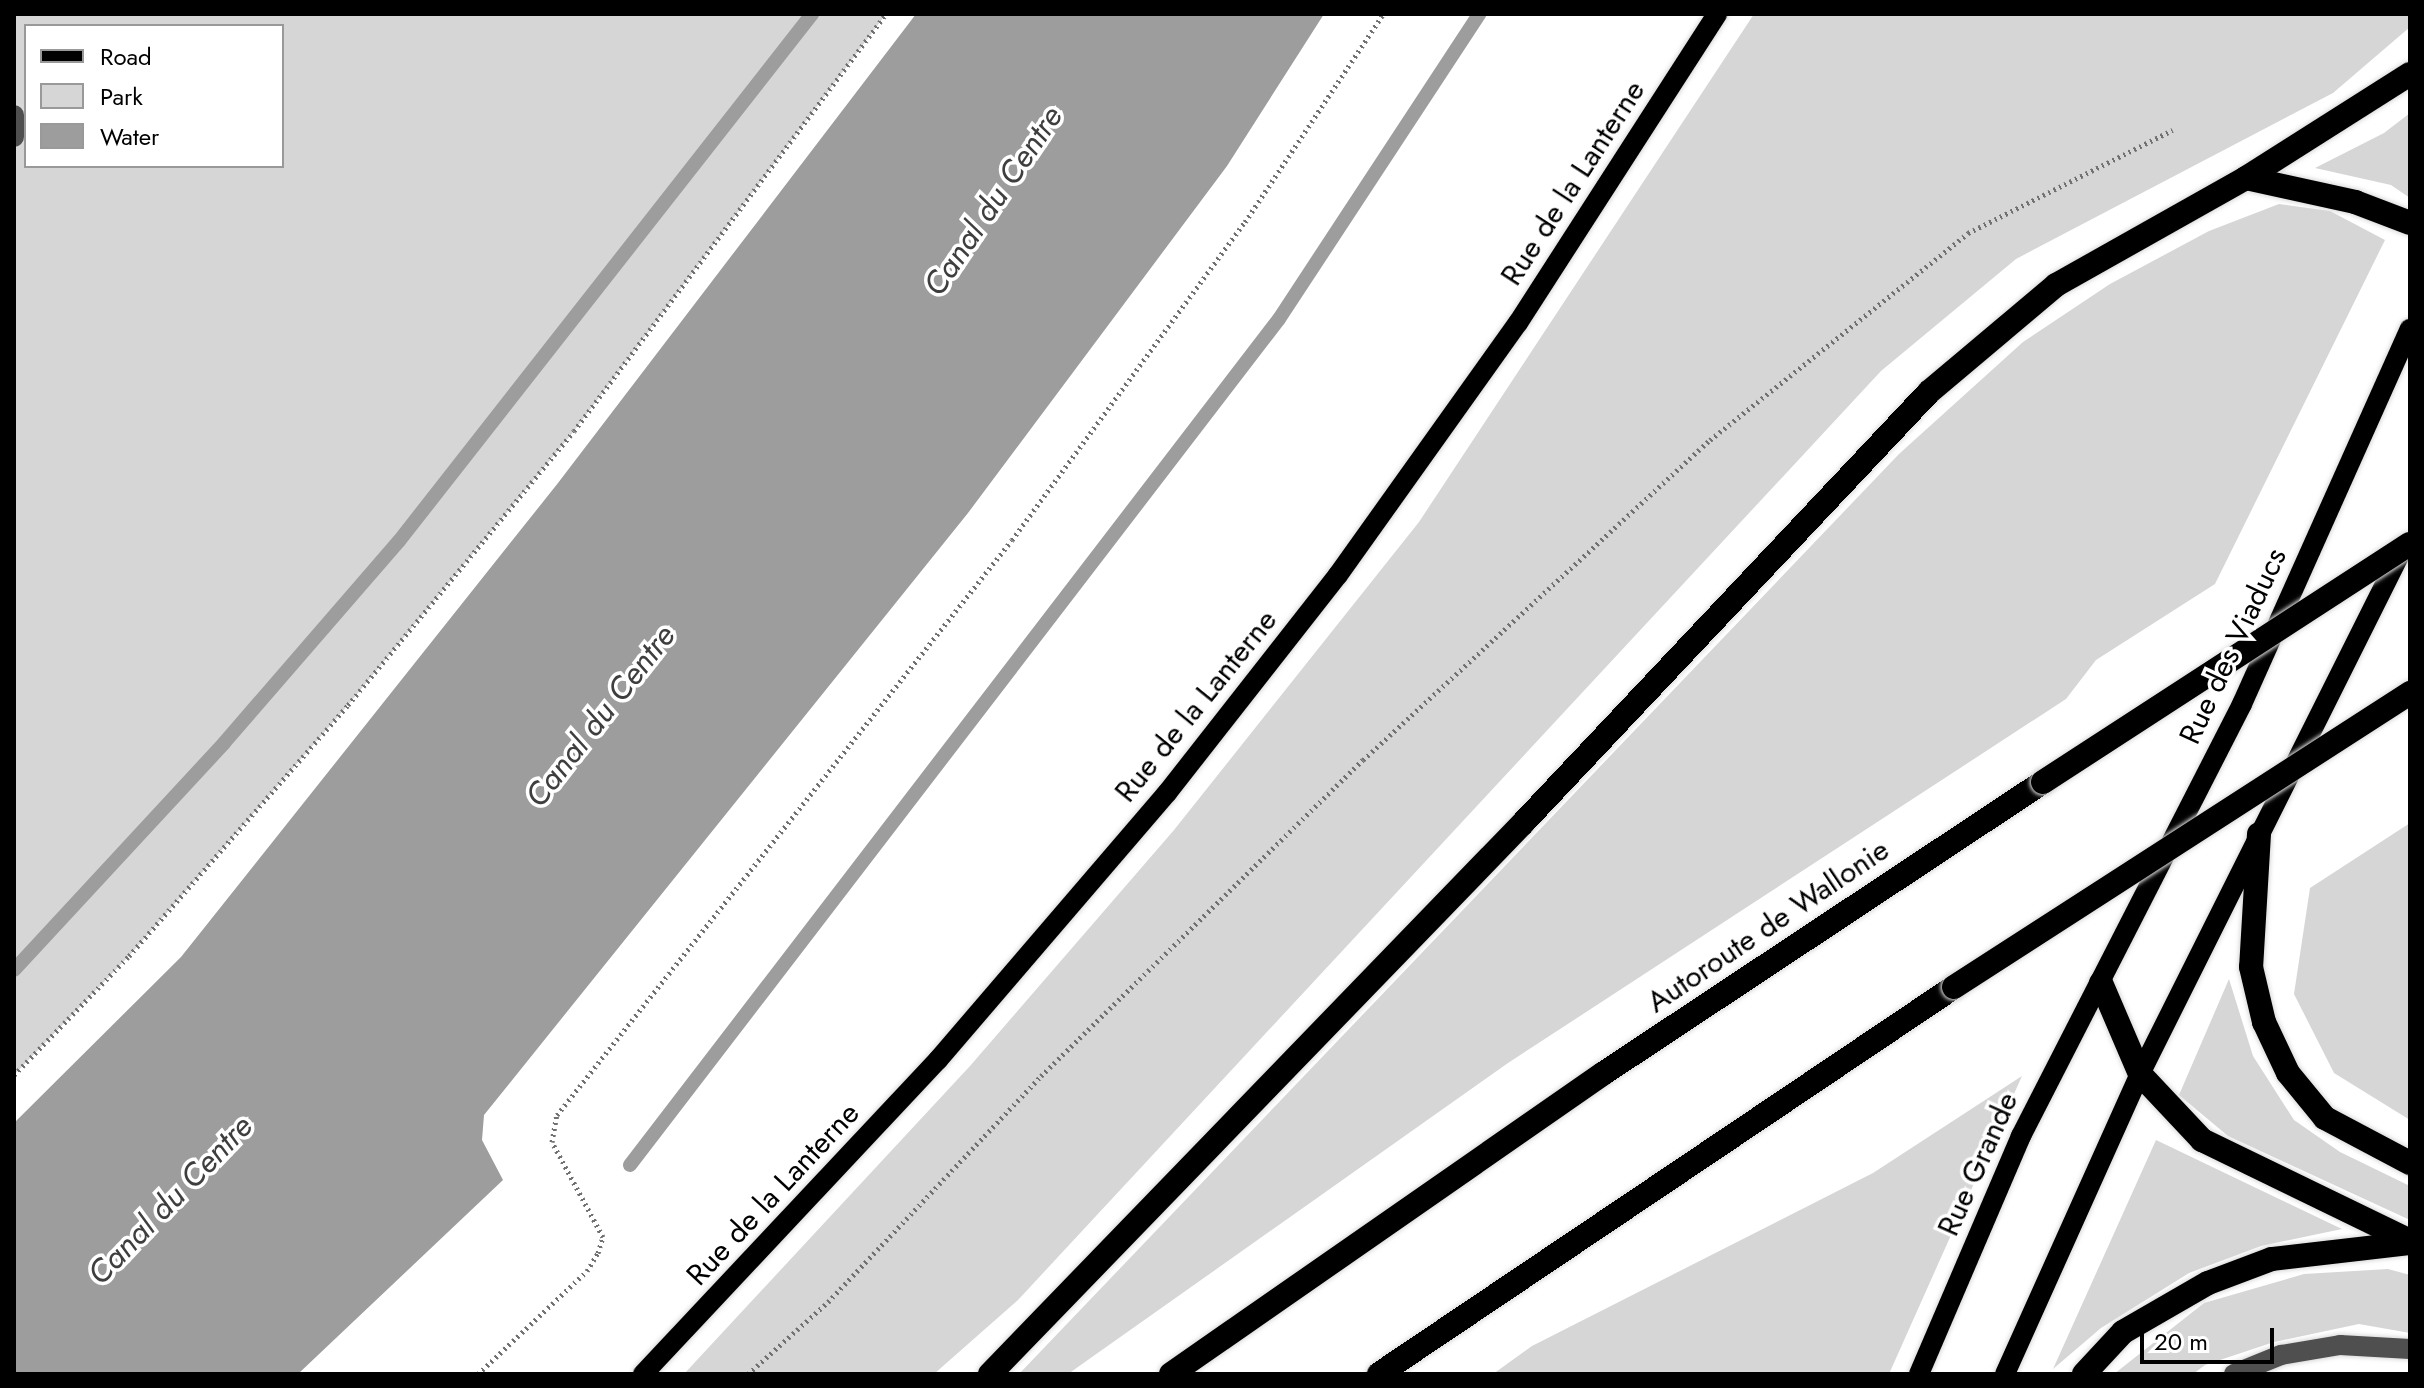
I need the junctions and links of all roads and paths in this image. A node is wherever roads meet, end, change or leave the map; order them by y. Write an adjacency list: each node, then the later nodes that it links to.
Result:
1 (886, 14): 17 (path)
2 (1383, 14): 21 (path)
3 (1717, 14): 22 (main road, Rue de la Lanterne)
4 (2410, 74): 8 (highway)
5 (14, 115): 7 (street)
6 (2173, 130): 23 (path)
7 (14, 137)
8 (2246, 178): 9 (highway); 24 (highway)
9 (2410, 223)
10 (2410, 329): 15 (main road, Rue des Viaducs)
11 (2410, 534): 14 (main road)
12 (2410, 544): 25 (highway, Autoroute de Wallonie, bridge)
13 (2410, 693): 26 (highway, bridge)
14 (2259, 834): 16 (main road); 18 (highway)
15 (2101, 983): 16 (highway); 27 (main road, Rue Grande)
16 (2140, 1074): 19 (highway); 28 (main road)
17 (14, 1075)
18 (2410, 1163)
19 (2410, 1242): 29 (highway)
20 (2410, 1349): 30 (street)
21 (478, 1374)
22 (643, 1374)
23 (748, 1374)
24 (990, 1374)
25 (1171, 1374)
26 (1379, 1374)
27 (1919, 1374)
28 (2005, 1374)
29 (2084, 1374)
30 (2234, 1374)

